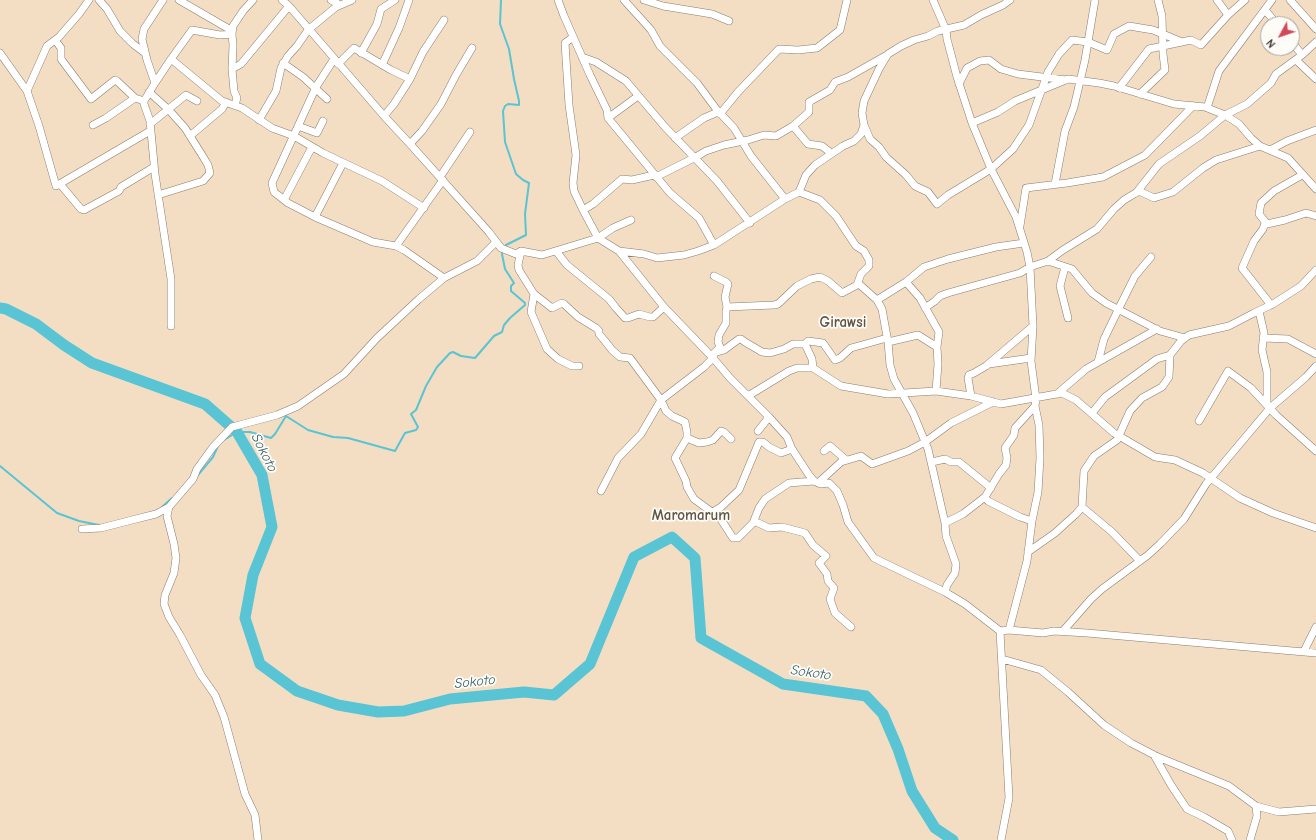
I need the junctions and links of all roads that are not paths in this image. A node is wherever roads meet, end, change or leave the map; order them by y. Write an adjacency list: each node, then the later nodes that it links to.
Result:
1 (89, 0): 37 (street)
2 (99, 0): 41 (street)
3 (163, 0): 33 (street)
4 (178, 0): 34 (street)
5 (253, 0): 34 (street)
6 (352, 0): 22 (street)
7 (395, 0): 47 (street)
8 (409, 0): 55 (street)
9 (558, 0): 36 (street)
10 (624, 0): 80 (street)
11 (644, 0): 23 (street)
12 (841, 0): 24 (street)
13 (933, 0): 32 (street)
14 (1010, 0): 32 (street)
15 (1095, 0): 38 (street)
16 (1158, 0): 35 (street)
17 (1217, 0): 26 (street)
18 (1245, 0): 26 (street)
19 (1272, 0): 25 (street)
20 (1290, 0): 30 (street)
21 (285, 2): 31 (street); 56 (street)
22 (335, 3): 31 (street)
23 (670, 3): 29 (street)
24 (847, 3): 80 (street)
25 (1265, 10): 27 (street); 78 (street)
26 (1228, 15): 39 (street)
27 (1270, 16)
28 (444, 20): 58 (street)
29 (729, 21)
30 (1316, 29)
31 (308, 30): 53 (street); 54 (street)
32 (946, 30): 48 (street); 63 (street)
33 (142, 33): 41 (street); 46 (street)
34 (232, 34): 51 (street); 56 (street)
35 (1162, 34): 38 (street); 39 (street); 42 (street)
36 (573, 37): 50 (street); 119 (street)
37 (55, 40): 67 (street); 71 (street)
38 (1088, 42): 57 (street); 61 (street)
39 (1182, 42): 42 (street)
40 (1316, 42): 49 (street)
41 (133, 44): 46 (street)
42 (1163, 46): 65 (street); 69 (street)
43 (472, 48): 98 (street)
44 (0, 52): 67 (street)
45 (1300, 52): 49 (street)
46 (145, 53): 62 (street)
47 (362, 53): 53 (street); 55 (street)
48 (888, 54): 88 (street); 90 (street)
49 (1302, 55): 52 (street)
50 (582, 57): 70 (street); 83 (street)
51 (171, 59): 62 (street); 75 (street)
52 (1296, 60): 59 (street); 81 (street)
53 (336, 62): 64 (street); 82 (street)
54 (283, 64): 64 (street); 84 (street)
55 (382, 65): 58 (street)
56 (232, 69): 76 (street)
57 (1046, 77): 60 (street); 63 (street); 66 (street)
58 (410, 79): 82 (street)
59 (1316, 79)
60 (1067, 80): 61 (street); 66 (street)
61 (1079, 80): 65 (street); 111 (street)
62 (155, 83): 68 (street)
63 (959, 84): 86 (street)
64 (316, 88): 72 (street); 89 (street)
65 (1119, 88): 69 (street)
66 (1042, 90): 86 (street); 106 (street)
67 (26, 91): 110 (street)
68 (149, 92): 73 (street); 79 (street)
69 (1140, 94): 77 (street)
70 (638, 96): 83 (street); 96 (street)
71 (135, 98): 73 (street); 87 (street)
72 (327, 99)
73 (144, 101): 91 (street)
74 (197, 101): 79 (street)
75 (226, 102): 76 (street); 94 (street)
76 (235, 104): 84 (street)
77 (1193, 106): 78 (street); 111 (street)
78 (1207, 108): 81 (street)
79 (168, 109): 91 (street); 94 (street)
80 (719, 113): 96 (street); 97 (street)
81 (1225, 115): 99 (street); 114 (street)
82 (384, 116): 98 (street)
83 (608, 118): 108 (street)
84 (260, 120): 95 (street)
85 (323, 121): 89 (street)
86 (972, 123): 106 (street)
87 (93, 125)
88 (864, 125): 102 (street); 106 (street)
89 (298, 126): 95 (street)
90 (793, 126): 97 (street); 102 (street)
91 (150, 128): 105 (street); 110 (street)
92 (1316, 130): 101 (street)
93 (470, 132): 109 (street)
94 (190, 136): 115 (street)
95 (294, 136): 100 (street); 117 (street)
96 (675, 138): 103 (street)
97 (742, 141): 103 (street); 116 (street)
98 (410, 144): 109 (street)
99 (1260, 146): 101 (street); 114 (street)
100 (312, 147): 104 (street); 117 (street)
101 (1270, 150): 107 (street)
102 (832, 153): 113 (street)
103 (694, 158): 108 (street); 123 (street)
104 (342, 162): 118 (street); 121 (street)
105 (154, 166): 110 (street); 115 (street)
106 (991, 169): 125 (street)
107 (1302, 175): 112 (street); 124 (street)
108 (655, 176): 119 (street); 129 (street)
109 (442, 179): 118 (street); 127 (street)
110 (60, 184)
111 (1055, 184): 125 (street)
112 (1316, 189)
113 (799, 192): 116 (street); 142 (street)
114 (1136, 193): 135 (street)
115 (158, 195): 152 (street)
116 (785, 199): 123 (street)
117 (284, 200): 121 (street)
118 (424, 208): 130 (street)
119 (583, 210): 126 (street)
120 (1316, 216): 124 (street)
121 (315, 217): 130 (street)
122 (631, 220): 126 (street)
123 (750, 222): 129 (street)
124 (1265, 223): 145 (street)
125 (1019, 228): 128 (street)
126 (598, 238): 131 (street); 133 (street)
127 (496, 242): 132 (street); 140 (street)
128 (1024, 243): 136 (street); 141 (street)
129 (714, 245): 131 (street)
130 (396, 246): 140 (street)
131 (618, 250): 146 (street)
132 (520, 251): 133 (street); 143 (street)
133 (556, 251): 146 (street)
134 (1151, 257): 149 (street)
135 (1048, 262): 136 (street); 137 (street)
136 (1030, 267): 148 (street); 153 (street)
137 (1065, 267): 149 (street); 151 (street)
138 (1316, 270): 145 (street)
139 (714, 276): 147 (street)
140 (444, 278): 197 (street)
141 (906, 282): 144 (street); 148 (street)
142 (857, 285): 144 (street); 147 (street)
143 (534, 294): 166 (street); 175 (street)
144 (877, 300): 157 (street)
145 (1271, 305): 150 (street)
146 (664, 306): 162 (street)
147 (728, 307): 162 (street)
148 (925, 308): 159 (street)
149 (1118, 309): 154 (street); 164 (street)
150 (1259, 310): 155 (street); 156 (street)
151 (1068, 318)
152 (171, 326)
153 (1033, 326): 163 (street); 165 (street)
154 (1156, 329): 155 (street); 164 (street)
155 (1185, 338): 161 (street)
156 (1263, 338): 160 (street); 178 (street)
157 (888, 340): 158 (street); 159 (street); 170 (street)
158 (805, 344): 162 (street); 168 (street)
159 (936, 347): 169 (street)
160 (1316, 354)
161 (1170, 355): 179 (street); 183 (street)
162 (713, 356): 172 (street); 175 (street)
163 (1031, 358): 165 (street); 174 (street)
164 (1098, 362): 171 (street)
165 (989, 364): 173 (street)
166 (579, 366)
167 (1316, 366): 178 (street)
168 (813, 368): 170 (street); 172 (street)
169 (936, 391): 170 (street); 173 (street)
170 (901, 393): 186 (street)
171 (1057, 394): 174 (street); 179 (street)
172 (748, 396): 180 (street)
173 (971, 396): 176 (street)
174 (1036, 399): 176 (street); 177 (street)
175 (661, 400): 184 (street); 195 (street)
176 (992, 402): 186 (street)
177 (1035, 406): 194 (street); 201 (street)
178 (1269, 407): 181 (street); 189 (street); 192 (street)
179 (1092, 414): 183 (street)
180 (769, 417): 182 (street); 187 (street)
181 (1199, 420)
182 (758, 431)
183 (1119, 435): 192 (street); 198 (street)
184 (687, 438): 185 (street); 199 (street)
185 (731, 439)
186 (925, 442): 190 (street); 191 (street)
187 (792, 449): 193 (street); 199 (street)
188 (824, 451): 190 (street)
189 (1316, 451)
190 (846, 460): 193 (street)
191 (932, 462): 194 (street); 202 (street)
192 (1211, 479): 203 (street); 206 (street)
193 (816, 482): 200 (street); 207 (street)
194 (991, 488): 196 (street)
195 (601, 491)
196 (985, 497): 201 (street); 202 (street)
197 (169, 507): 204 (street); 219 (street)
198 (1082, 507): 205 (street); 206 (street)
199 (711, 513): 200 (street)
200 (754, 520): 208 (street)
201 (1032, 521): 205 (street)
202 (945, 523): 207 (street)
203 (1316, 528)
204 (82, 529)
205 (1028, 552): 210 (street)
206 (1140, 561): 212 (street)
207 (945, 592): 211 (street)
208 (851, 627)
209 (1316, 627): 213 (street)
210 (1009, 630): 211 (street); 212 (street)
211 (1000, 631): 215 (street)
212 (1063, 632): 213 (street)
213 (1304, 651): 214 (street)
214 (1316, 652)
215 (1002, 659): 216 (street); 220 (street)
216 (1154, 755): 217 (street); 221 (street)
217 (1256, 806): 218 (street); 222 (street)
218 (1316, 809)
219 (258, 840)
220 (1001, 840)
221 (1232, 840)
222 (1250, 840)

